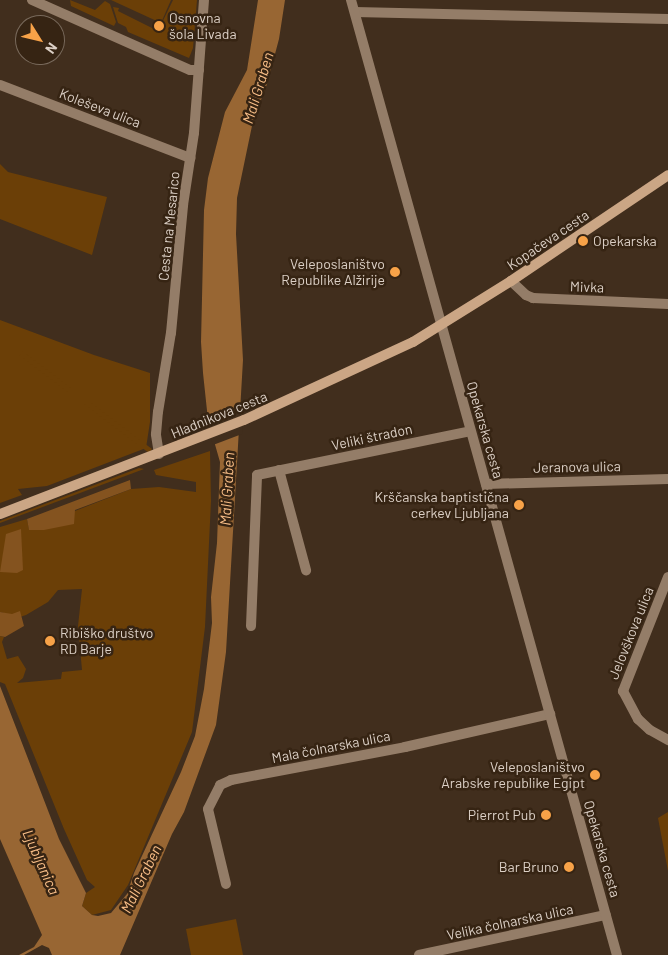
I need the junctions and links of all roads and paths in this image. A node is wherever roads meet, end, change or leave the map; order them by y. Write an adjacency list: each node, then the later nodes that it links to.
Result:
1 (32, 0): 6 (street)
2 (204, 0): 6 (street, Cesta na Mesarico)
3 (352, 0): 4 (street, Opekarska cesta)
4 (355, 12): 5 (street); 12 (street, Opekarska cesta)
5 (668, 19)
6 (199, 70): 8 (street, Cesta na Mesarico)
7 (0, 85): 8 (street, Koleševa ulica)
8 (190, 158): 14 (street, Cesta na Mesarico)
9 (668, 175): 10 (main road, Kopačeva cesta)
10 (511, 281): 11 (street, Mivka); 12 (main road, Kopačeva cesta)
11 (668, 304)
12 (441, 324): 13 (street, Opekarska cesta); 14 (main road, Hladnikova cesta)
13 (471, 431): 15 (street, Veliki štradon); 17 (street, Opekarska cesta)
14 (159, 454): 18 (main road, Hladnikova cesta)
15 (279, 470): 19 (street); 22 (street, Veliki štradon)
16 (668, 479): 17 (street, Jeranova ulica)
17 (486, 484): 23 (street, Opekarska cesta)
18 (0, 514)
19 (306, 570)
20 (668, 577): 21 (street, Jelovškova ulica)
21 (664, 603): 24 (street, Jelovškova ulica)
22 (251, 626)
23 (550, 714): 25 (street, Mala čolnarska ulica); 26 (street, Opekarska cesta)
24 (668, 740)
25 (226, 884)
26 (606, 916): 27 (street, Velika čolnarska ulica); 28 (street, Opekarska cesta)
27 (419, 955)
28 (617, 955)

